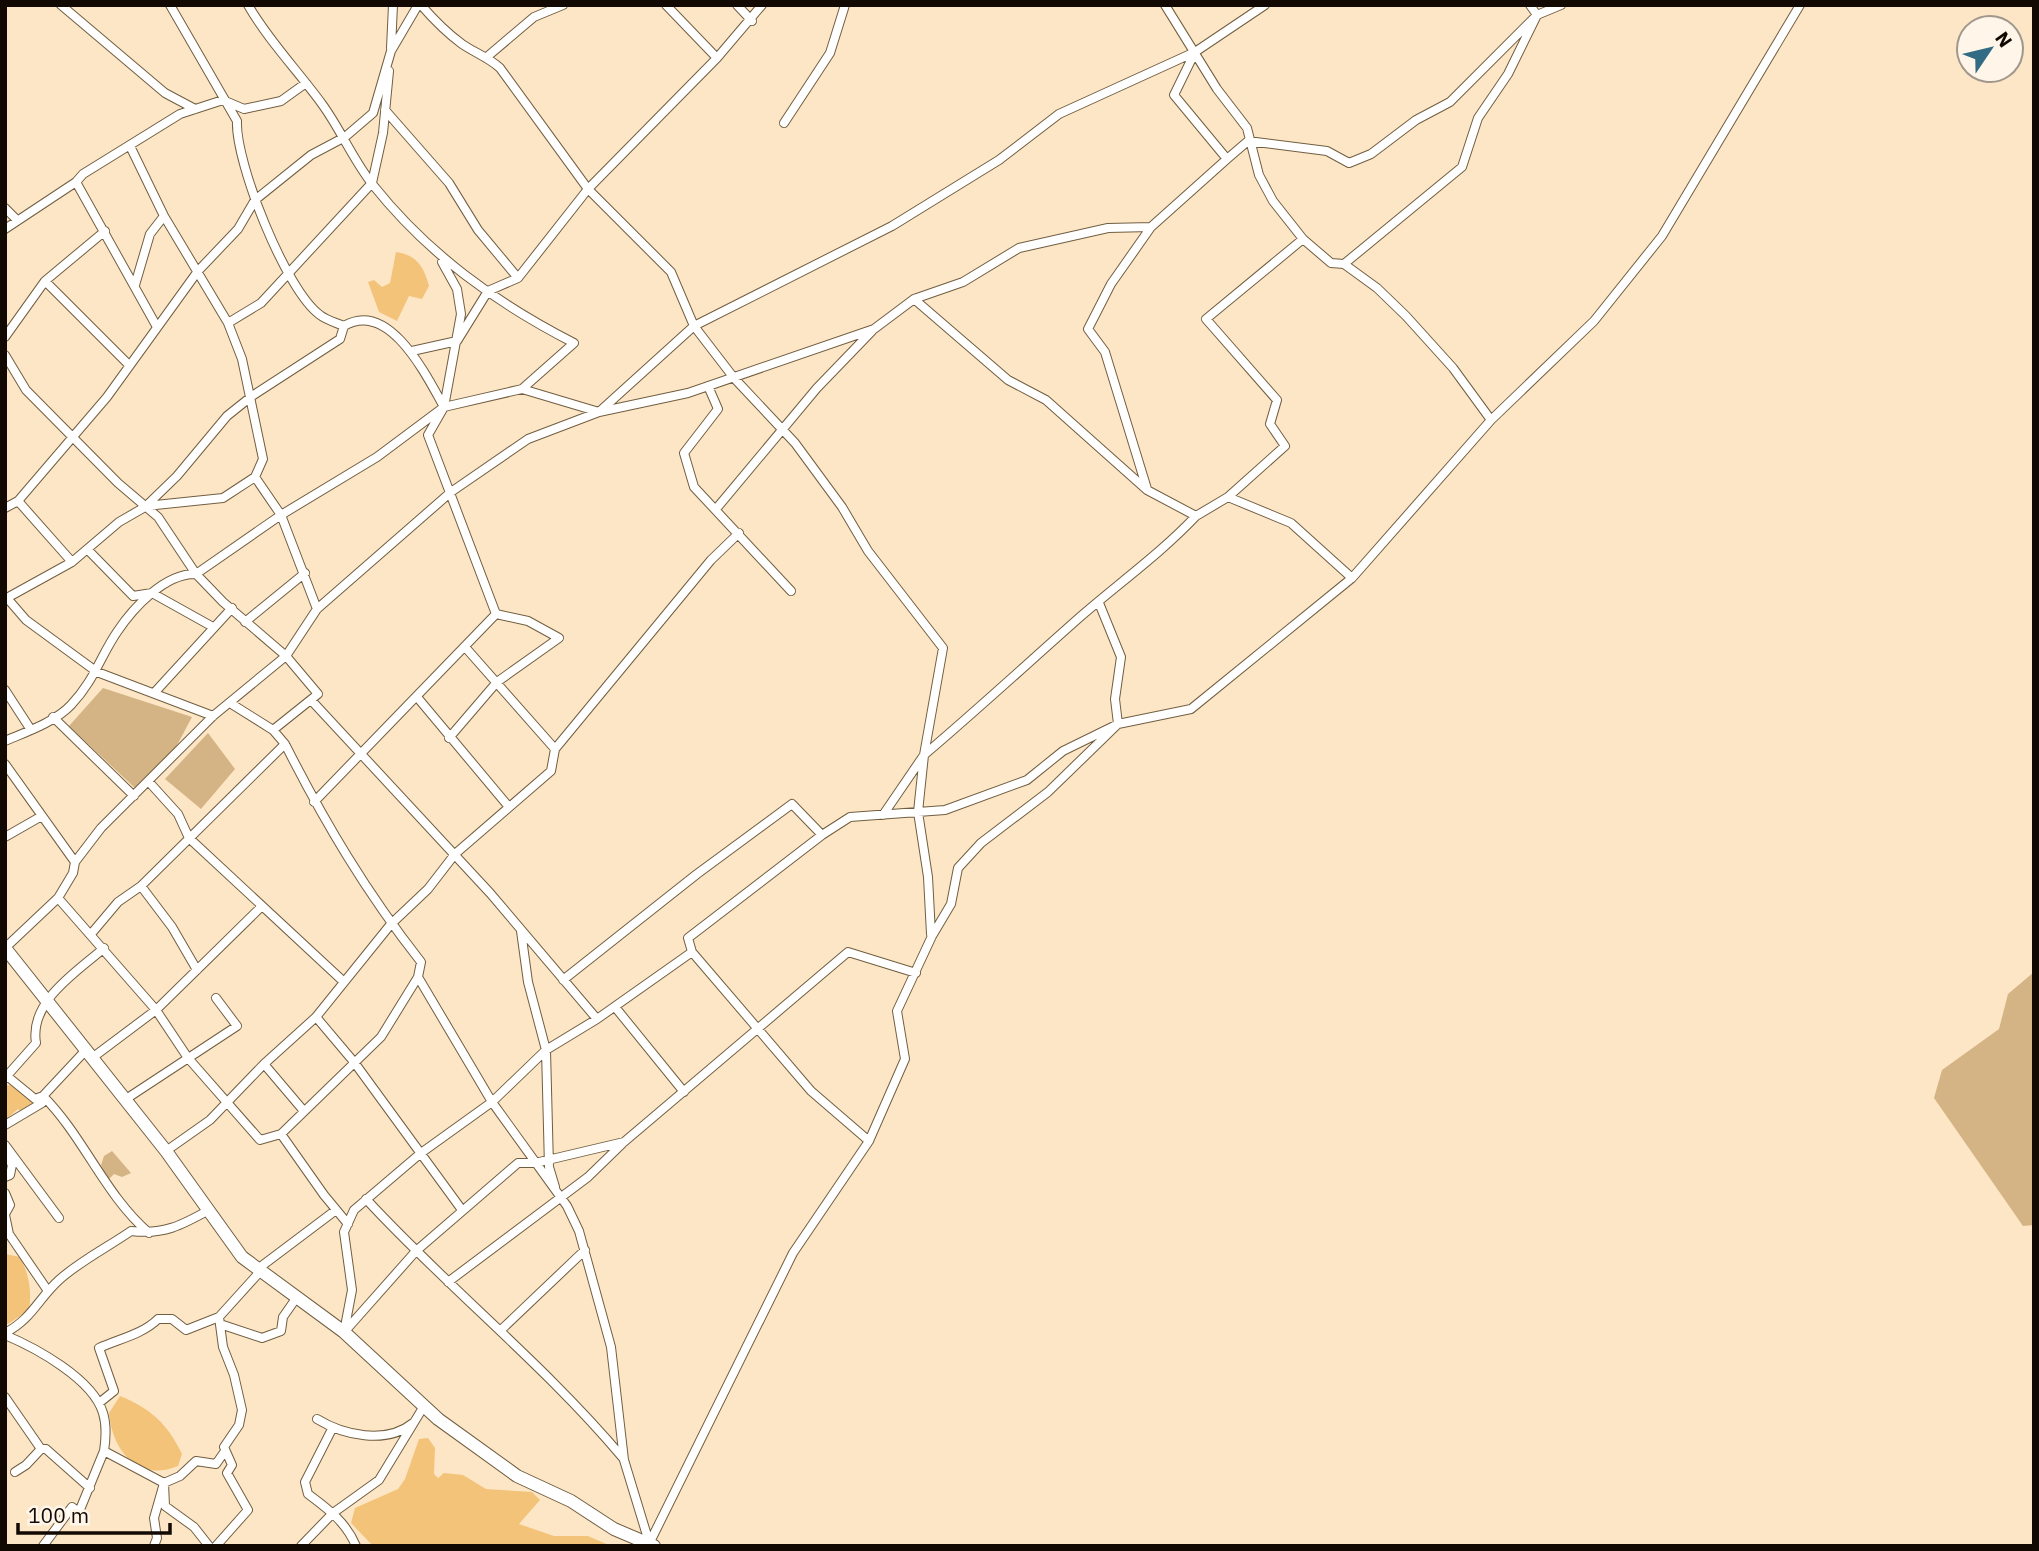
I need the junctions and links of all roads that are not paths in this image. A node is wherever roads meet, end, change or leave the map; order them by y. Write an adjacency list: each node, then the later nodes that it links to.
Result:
1 (61, 5): 24 (street)
2 (170, 5): 23 (street)
3 (248, 5): 22 (street)
4 (393, 5): 18 (street)
5 (420, 5): 18 (street); 20 (street)
6 (563, 5): 20 (street)
7 (666, 5): 21 (street)
8 (737, 5): 17 (street)
9 (762, 5): 17 (street)
10 (845, 5): 26 (street)
11 (1165, 5): 19 (street)
12 (1265, 5): 19 (street)
13 (1530, 5): 16 (street)
14 (1561, 5): 16 (street)
15 (1800, 5): 67 (street)
16 (1537, 15): 28 (street); 43 (street)
17 (752, 20): 21 (street)
18 (391, 51): 25 (street); 27 (street)
19 (1195, 52): 28 (street); 30 (street); 53 (street)
20 (488, 56): 33 (street)
21 (717, 58): 33 (street)
22 (306, 83): 23 (street); 27 (street)
23 (223, 100): 24 (street); 34 (street)
24 (195, 109): 29 (street)
25 (385, 110): 32 (street); 46 (street)
26 (785, 123)
27 (345, 137): 32 (street); 34 (street)
28 (1248, 141): 30 (street); 41 (street)
29 (130, 146): 31 (street); 36 (street)
30 (1227, 159): 38 (street)
31 (76, 182): 37 (street); 40 (street)
32 (372, 183): 42 (street); 45 (street)
33 (588, 189): 46 (street); 53 (street)
34 (255, 200): 44 (street); 45 (street)
35 (5, 208): 37 (street)
36 (164, 216): 44 (street); 48 (street)
37 (17, 220): 39 (street)
38 (1151, 227): 50 (street); 71 (street)
39 (5, 229)
40 (105, 231): 47 (street); 48 (street)
41 (1303, 239): 43 (street); 73 (street)
42 (440, 257): 49 (street); 57 (street)
43 (1344, 264): 67 (street)
44 (198, 271): 51 (street); 54 (street)
45 (290, 275): 51 (street); 52 (street)
46 (518, 278): 49 (street)
47 (45, 281): 56 (street); 60 (street)
48 (135, 285): 54 (street)
49 (488, 291): 57 (street); 63 (street)
50 (914, 299): 55 (street); 71 (street)
51 (228, 323): 64 (street)
52 (344, 326): 58 (street); 64 (street)
53 (694, 326): 61 (street); 66 (street)
54 (157, 327): 60 (street)
55 (874, 329): 61 (street); 68 (street)
56 (5, 337)
57 (457, 341): 58 (street); 65 (street)
58 (412, 352): 65 (street)
59 (5, 355): 69 (street)
60 (129, 365): 69 (street)
61 (734, 378): 62 (street); 68 (street)
62 (708, 386): 66 (street); 77 (street)
63 (522, 389): 65 (street); 66 (street)
64 (252, 396): 70 (street); 75 (street)
65 (444, 407): 72 (street); 78 (street)
66 (599, 412): 72 (street)
67 (1491, 420): 85 (street)
68 (782, 430): 77 (street); 114 (street)
69 (75, 437): 74 (street); 75 (street)
70 (255, 477): 75 (street); 78 (street)
71 (1147, 489): 79 (street)
72 (451, 492): 91 (street); 92 (street)
73 (1228, 497): 79 (street); 85 (street)
74 (18, 501): 76 (street); 82 (street)
75 (145, 507): 81 (street); 84 (street)
76 (5, 509)
77 (716, 509): 80 (street)
78 (281, 515): 83 (street); 84 (street)
79 (1196, 516): 89 (street)
80 (739, 533): 86 (street); 112 (street)
81 (88, 550): 82 (street); 87 (street)
82 (72, 562): 88 (street)
83 (305, 573): 91 (street); 93 (street)
84 (196, 574): 87 (street); 90 (street)
85 (1352, 578): 106 (street)
86 (791, 591)
87 (152, 593): 94 (street); 97 (street)
88 (6, 599): 97 (street)
89 (1099, 603): 106 (street); 114 (street)
90 (232, 608): 93 (street); 94 (street)
91 (317, 609): 96 (street)
92 (496, 614): 95 (street); 98 (street)
93 (245, 622): 96 (street)
94 (212, 627): 100 (street)
95 (465, 647): 98 (street); 101 (street)
96 (286, 656): 102 (street); 103 (street)
97 (97, 672): 100 (street); 105 (street)
98 (497, 682): 109 (street); 112 (street)
99 (5, 690): 107 (street)
100 (155, 692): 104 (street)
101 (417, 697): 109 (street); 113 (street)
102 (311, 700): 108 (street); 113 (street)
103 (230, 703): 104 (street); 108 (street)
104 (213, 716): 116 (street)
105 (53, 717): 107 (street); 117 (street)
106 (1118, 724): 120 (street); 134 (street)
107 (31, 730): 110 (street)
108 (274, 730): 111 (street)
109 (449, 738): 119 (street)
110 (5, 741)
111 (285, 744): 118 (street); 125 (street)
112 (555, 749): 119 (street)
113 (362, 755): 118 (street); 126 (street)
114 (924, 755): 120 (street); 121 (street)
115 (5, 764): 122 (street)
116 (149, 782): 117 (street); 125 (street)
117 (134, 796): 127 (street)
118 (314, 802): 131 (street)
119 (509, 807): 126 (street)
120 (918, 812): 121 (street); 134 (street)
121 (883, 815): 123 (street)
122 (40, 817): 124 (street); 127 (street)
123 (821, 835): 136 (street); 141 (street)
124 (5, 837)
125 (189, 838): 128 (street); 130 (street)
126 (455, 854): 131 (street); 132 (street)
127 (75, 862): 129 (street)
128 (141, 886): 133 (street); 138 (street)
129 (58, 898): 133 (street); 137 (street)
130 (261, 907): 138 (street); 142 (street)
131 (391, 924): 140 (street); 142 (street)
132 (520, 928): 141 (street); 150 (street)
133 (91, 934): 135 (street)
134 (932, 936): 139 (street)
135 (104, 948): 144 (street); 146 (street)
136 (692, 952): 145 (street); 149 (street)
137 (7, 954): 144 (street)
138 (197, 970): 146 (street)
139 (916, 974): 149 (street); 164 (street)
140 (418, 977): 153 (street); 159 (street)
141 (563, 980): 148 (street)
142 (344, 982): 147 (street)
143 (216, 998): 152 (street)
144 (47, 999): 151 (street); 155 (street)
145 (615, 1007): 148 (street); 156 (street)
146 (156, 1010): 151 (street); 152 (street)
147 (316, 1017): 153 (street); 154 (street)
148 (597, 1019): 150 (street)
149 (756, 1028): 156 (street); 164 (street)
150 (546, 1050): 159 (street); 170 (street)
151 (89, 1054): 157 (street); 158 (street)
152 (189, 1058): 158 (street); 160 (street)
153 (354, 1062): 161 (street); 169 (street)
154 (264, 1064): 160 (street); 161 (street)
155 (6, 1077): 157 (street)
156 (684, 1092): 165 (street)
157 (43, 1096): 162 (street); 182 (street)
158 (126, 1099): 167 (street)
159 (492, 1102): 169 (street); 171 (street)
160 (228, 1104): 163 (street); 167 (street)
161 (303, 1110): 163 (street)
162 (5, 1125)
163 (281, 1134): 177 (street)
164 (869, 1141): 208 (street)
165 (624, 1142): 170 (street); 174 (street)
166 (5, 1145): 180 (street)
167 (166, 1151): 176 (street)
168 (5, 1152): 172 (street)
169 (421, 1153): 175 (street); 178 (street)
170 (550, 1158): 171 (street); 174 (street)
171 (535, 1163): 174 (street); 178 (street)
172 (5, 1177)
173 (5, 1193): 179 (street)
174 (559, 1195): 184 (street); 187 (street)
175 (366, 1199): 181 (street); 185 (street)
176 (209, 1210): 182 (street); 186 (street)
177 (336, 1210): 181 (street); 186 (street)
178 (461, 1210): 185 (street)
179 (5, 1215): 183 (street)
180 (60, 1218)
181 (348, 1224): 192 (street)
182 (149, 1233): 188 (street)
183 (9, 1242): 188 (street)
184 (585, 1250): 191 (street); 203 (street)
185 (416, 1251): 187 (street); 192 (street)
186 (259, 1268): 189 (street); 190 (street)
187 (448, 1282): 191 (street)
188 (48, 1291): 193 (street)
189 (297, 1297): 190 (street); 192 (street)
190 (219, 1321): 195 (street); 202 (street)
191 (501, 1331): 203 (street)
192 (344, 1332): 196 (street)
193 (5, 1334): 195 (street)
194 (5, 1397): 200 (street)
195 (99, 1403): 201 (street)
196 (424, 1406): 198 (street); 208 (street)
197 (317, 1419): 199 (street)
198 (415, 1421): 199 (street); 207 (street)
199 (332, 1429): 207 (street)
200 (41, 1449): 204 (street); 206 (street)
201 (104, 1451): 205 (street); 206 (street)
202 (225, 1451): 205 (street); 212 (street)
203 (624, 1460): 208 (street)
204 (15, 1472)
205 (164, 1482): 210 (street); 211 (street)
206 (90, 1488): 209 (street)
207 (333, 1513): 213 (street); 214 (street)
208 (650, 1545)
209 (43, 1546)
210 (154, 1546)
211 (209, 1546)
212 (216, 1546)
213 (301, 1546)
214 (356, 1546)

